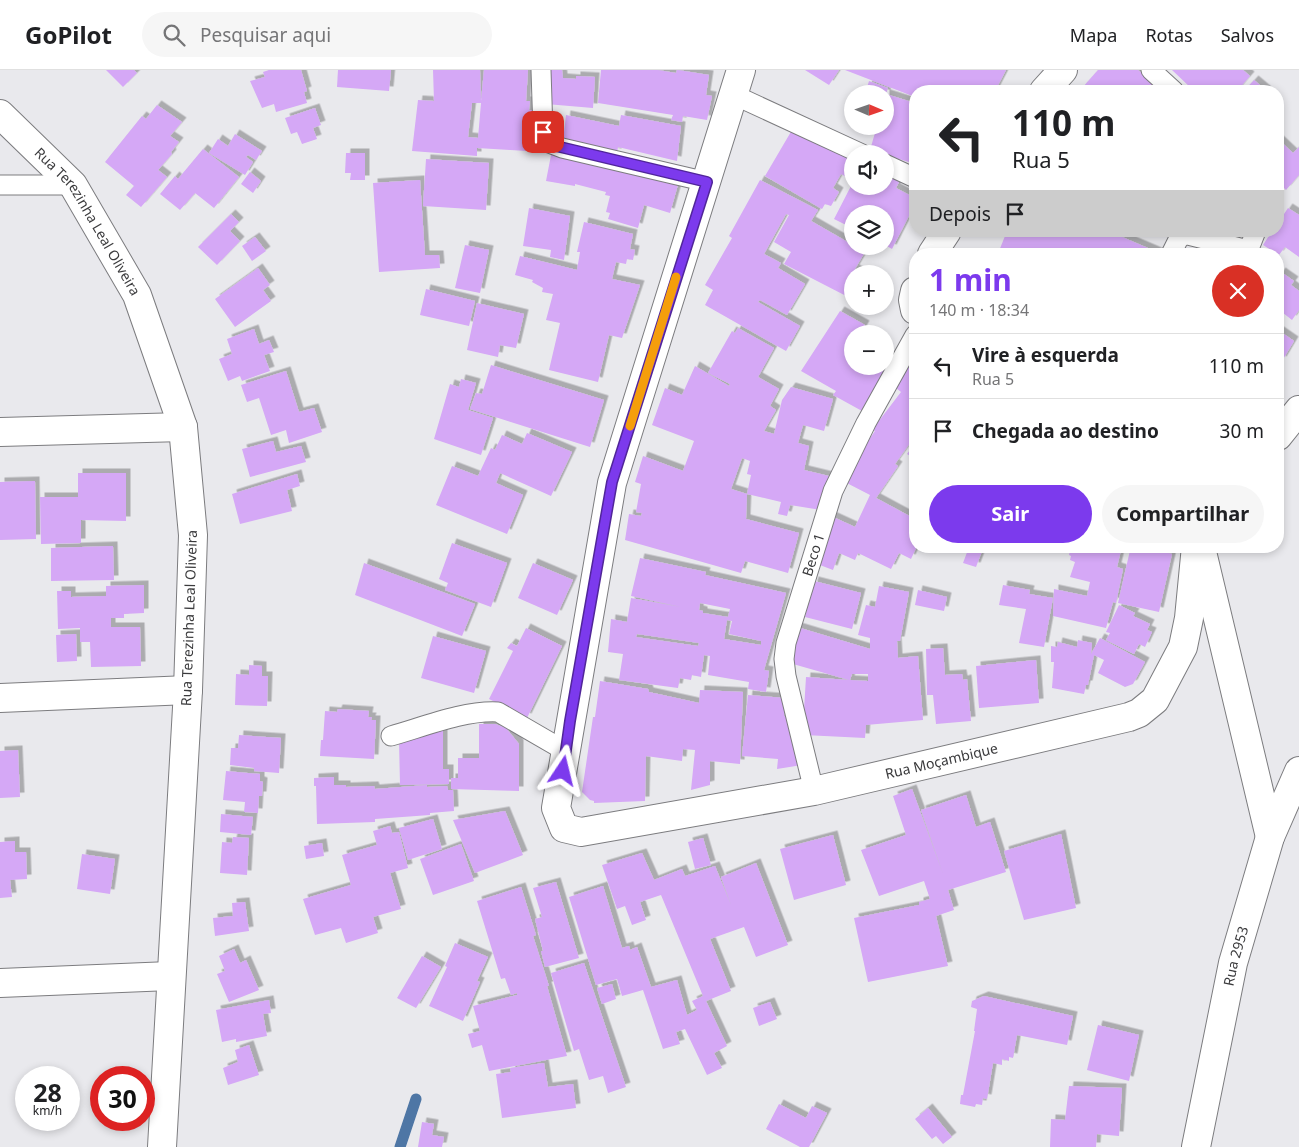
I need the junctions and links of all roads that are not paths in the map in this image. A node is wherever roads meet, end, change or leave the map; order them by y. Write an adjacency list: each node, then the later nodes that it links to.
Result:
1 (541, 70): 11 (lane)
2 (1063, 70): 5 (street)
3 (1151, 70): 6 (lane)
4 (736, 82): 8 (lane); 11 (street)
5 (1049, 85)
6 (1167, 85)
7 (0, 114): 13 (street, Rua Terezinha Leal Oliveira)
8 (846, 145)
9 (894, 168): 10 (lane)
10 (909, 175)
11 (707, 182): 30 (street)
12 (0, 185): 13 (lane)
13 (73, 185): 22 (street, Rua Terezinha Leal Oliveira)
14 (943, 237): 17 (street)
15 (1181, 237): 18 (lane)
16 (1195, 237): 19 (lane)
17 (936, 248)
18 (1175, 248)
19 (1234, 248)
20 (909, 346): 32 (lane, Beco 1)
21 (1299, 410): 23 (street)
22 (183, 427): 24 (street); 27 (street, Rua Terezinha Leal Oliveira)
23 (1284, 429)
24 (0, 432)
25 (1195, 553): 32 (street, Rua Moçambique)
26 (1202, 553): 33 (street)
27 (188, 690): 28 (street); 34 (street, Rua Terezinha Leal Oliveira)
28 (0, 698)
29 (391, 736): 30 (lane)
30 (567, 752): 32 (street, Rua Moçambique)
31 (1299, 771): 33 (street, Rua 2953)
32 (814, 791)
33 (1270, 837): 37 (street, Rua 2953)
34 (170, 976): 35 (street); 36 (street, Rua Terezinha Leal Oliveira)
35 (0, 983)
36 (162, 1147)
37 (1196, 1147)

